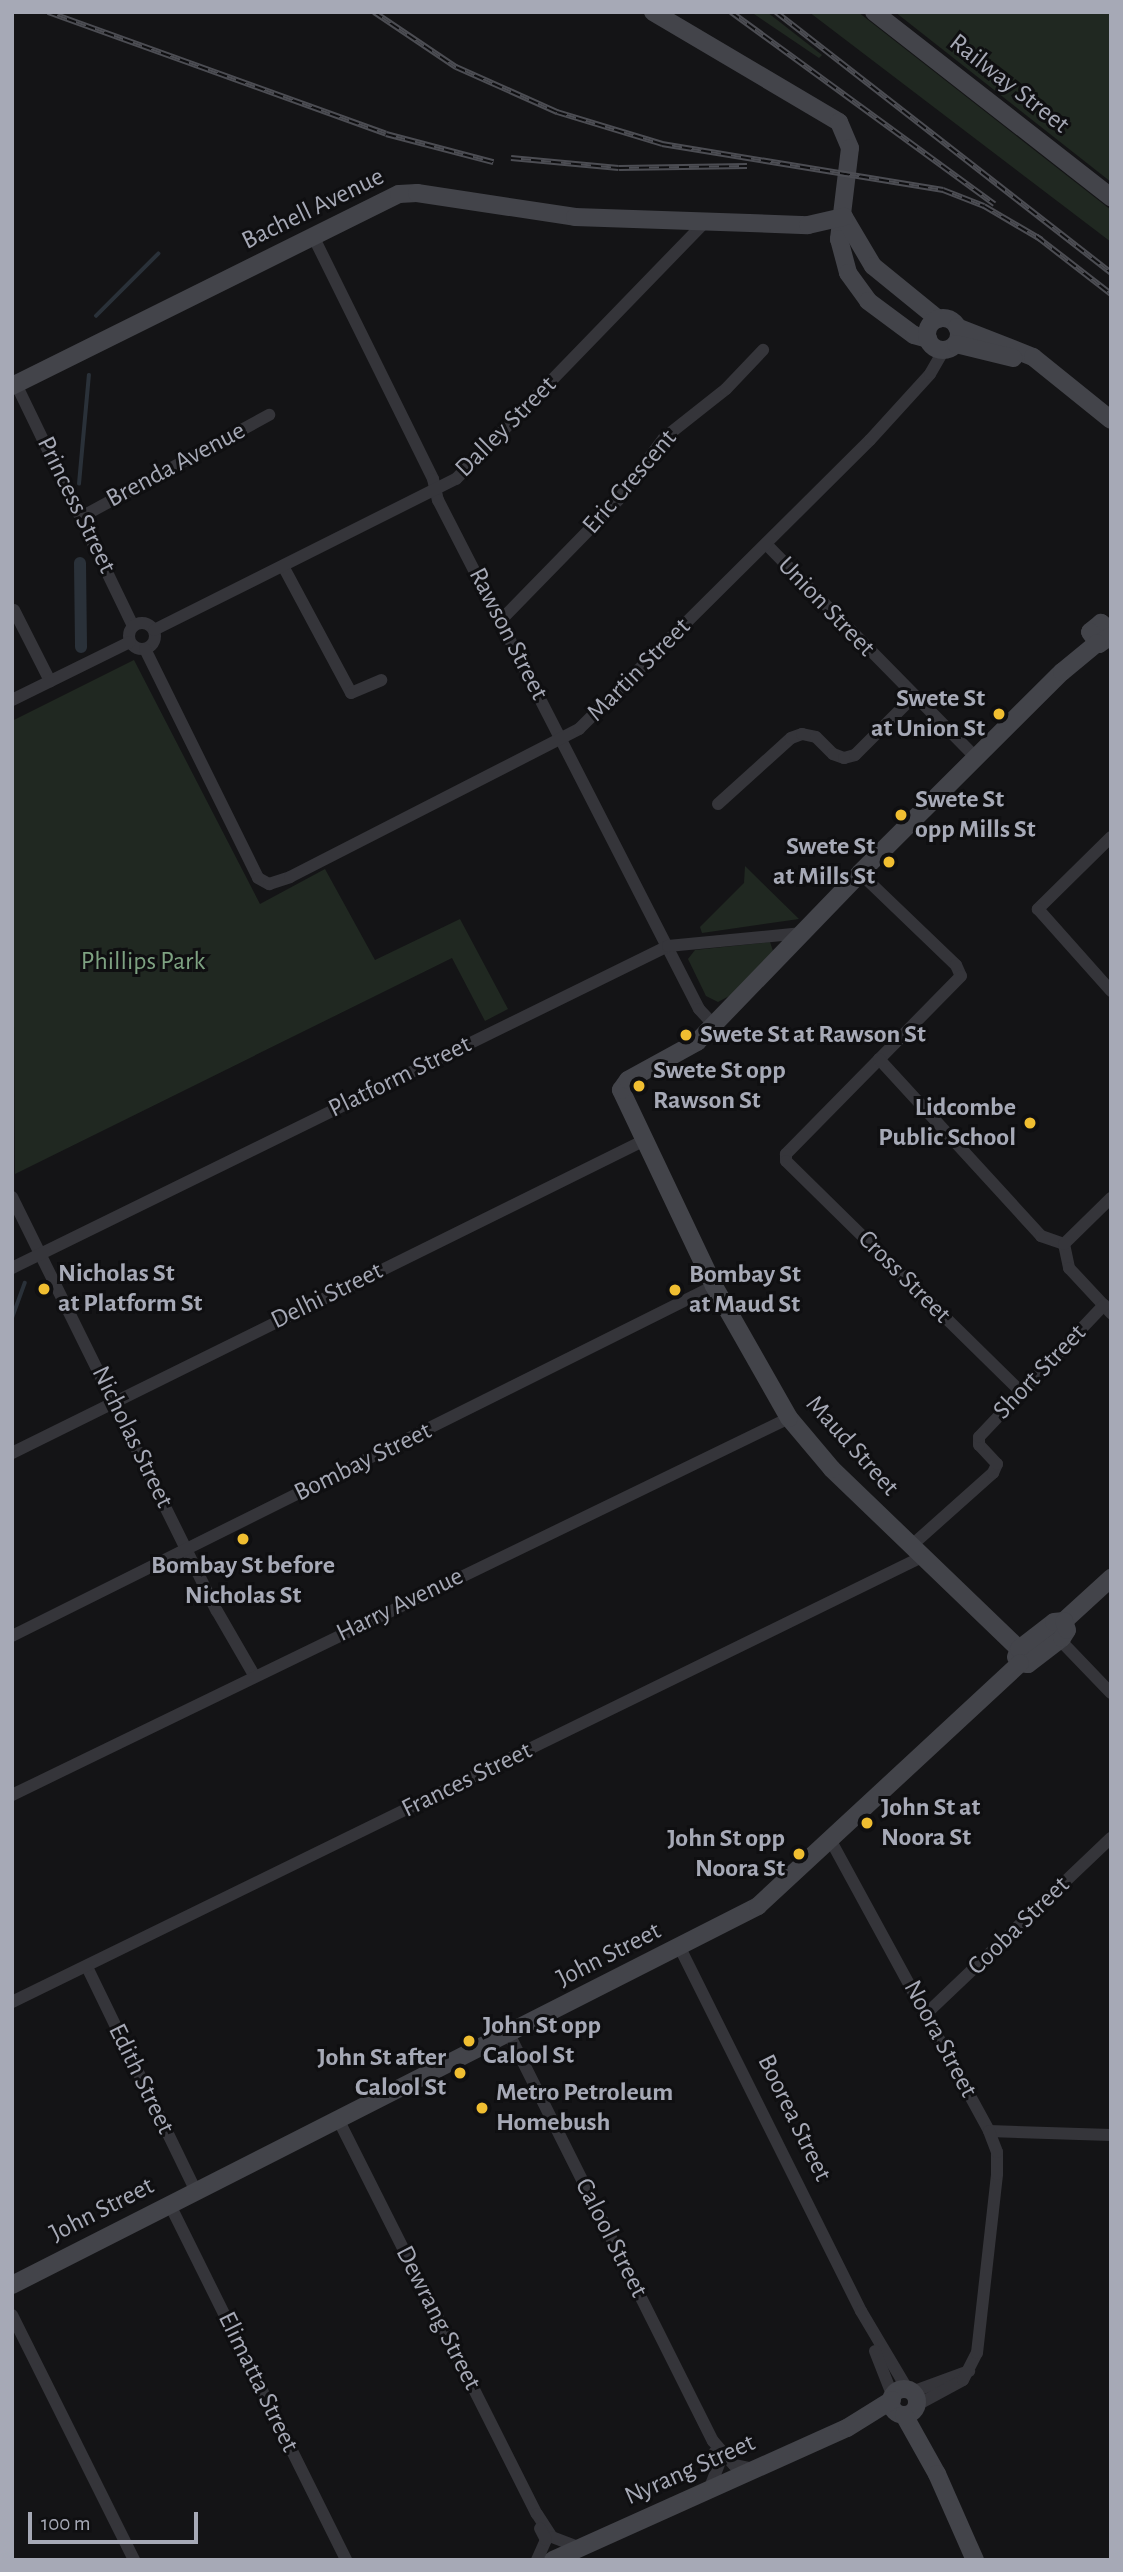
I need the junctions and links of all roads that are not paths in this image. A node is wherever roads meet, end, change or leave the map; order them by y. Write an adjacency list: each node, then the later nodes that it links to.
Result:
1 (653, 12): 4 (street)
2 (874, 12): 3 (street, Railway Street)
3 (1111, 197)
4 (844, 217): 5 (street, Bachell Avenue); 7 (street, Bachell Avenue); 9 (street); 10 (street)
5 (746, 222): 6 (street, Bachell Avenue); 7 (street, Bachell Avenue)
6 (704, 223): 8 (street, Bachell Avenue); 17 (street, Dalley Street)
7 (803, 225): 9 (street)
8 (313, 236): 14 (street, Bachell Avenue); 17 (street, Rawson Street)
9 (854, 284): 11 (street)
10 (938, 319): 11 (street); 12 (street)
11 (928, 339): 12 (street)
12 (952, 340): 16 (street); 19 (street, Martin Street)
13 (763, 350): 22 (street, Eric Crescent)
14 (14, 385): 18 (street, Princess Street)
15 (269, 415): 18 (street, Brenda Avenue)
16 (1111, 420)
17 (437, 490): 20 (street, Dalley Street); 22 (street, Rawson Street)
18 (83, 516): 23 (street, Princess Street)
19 (766, 544): 30 (street, Union Street); 32 (street, Martin Street)
20 (283, 566): 24 (street, Dalley Street); 28 (street)
21 (14, 610): 29 (street)
22 (502, 619): 32 (street, Rawson Street)
23 (133, 626): 24 (street); 26 (street)
24 (153, 630): 27 (street)
25 (1104, 635): 33 (street)
26 (130, 642): 27 (street); 29 (street)
27 (145, 649): 32 (street, Martin Street)
28 (380, 680)
29 (50, 681): 31 (street)
30 (912, 698): 33 (street, Union Street); 34 (street)
31 (12, 701)
32 (561, 741): 38 (street, Rawson Street)
33 (976, 758): 36 (street)
34 (718, 804)
35 (1111, 837): 39 (street)
36 (860, 873): 37 (street); 41 (street)
37 (802, 933): 38 (street, Platform Street); 40 (street)
38 (668, 946): 40 (street, Rawson Street); 46 (street, Platform Street)
39 (1111, 991)
40 (714, 1025): 42 (street, Maud Street)
41 (879, 1059): 45 (street); 50 (street, Cross Street)
42 (643, 1141): 48 (street, Maud Street); 51 (street, Delhi Street)
43 (12, 1197): 46 (street, Nicholas Street)
44 (1111, 1198): 45 (street)
45 (1064, 1244): 49 (street)
46 (41, 1254): 47 (street, Platform Street); 51 (street, Nicholas Street)
47 (12, 1268)
48 (714, 1286): 52 (street, Maud Street); 55 (street, Bombay Street)
49 (1107, 1309): 50 (street, Short Street)
50 (1021, 1392): 53 (street, Short Street)
51 (116, 1401): 54 (street, Delhi Street); 55 (street, Nicholas Street)
52 (789, 1418): 56 (street, Maud Street); 62 (street, Harry Avenue)
53 (977, 1440): 56 (street, Frances Street)
54 (12, 1453)
55 (187, 1549): 59 (street, Bombay Street); 62 (street, Nicholas Street)
56 (916, 1551): 61 (street, Maud Street); 68 (street, Frances Street)
57 (1111, 1578): 58 (street)
58 (1064, 1621): 60 (street); 61 (street)
59 (12, 1636)
60 (1059, 1639): 61 (street); 63 (street)
61 (1019, 1656): 66 (street, John Street)
62 (254, 1675): 64 (street, Harry Avenue)
63 (1111, 1693)
64 (12, 1795)
65 (1111, 1838): 70 (street, Cooba Street)
66 (831, 1840): 67 (street, John Street); 70 (street, Noora Street)
67 (680, 1948): 71 (street, John Street); 79 (street, Boorea Street)
68 (87, 1966): 69 (street, Frances Street); 75 (street, Edith Street)
69 (12, 2002)
70 (927, 2014): 73 (street, Noora Street)
71 (510, 2036): 72 (street, John Street); 80 (street, Calool Street)
72 (339, 2121): 75 (street, John Street); 83 (street, Dewrang Street)
73 (989, 2131): 74 (street); 79 (street, Nyrang Street)
74 (1111, 2135)
75 (196, 2191): 76 (street, John Street)
76 (170, 2205): 77 (street, John Street); 86 (street, Elimatta Street)
77 (12, 2285)
78 (12, 2315): 85 (street)
79 (905, 2402): 81 (street, Nyrang Street); 89 (street, Boorea Street)
80 (713, 2441): 81 (street, Calool Street); 82 (street, Calool Street)
81 (754, 2469): 82 (street, Nyrang Street)
82 (709, 2490): 84 (street, Nyrang Street)
83 (537, 2514): 84 (street, Dewrang Street); 87 (street, Dewrang Street)
84 (580, 2547): 88 (street, Nyrang Street)
85 (134, 2560)
86 (346, 2560)
87 (537, 2560)
88 (553, 2560)
89 (975, 2560)

